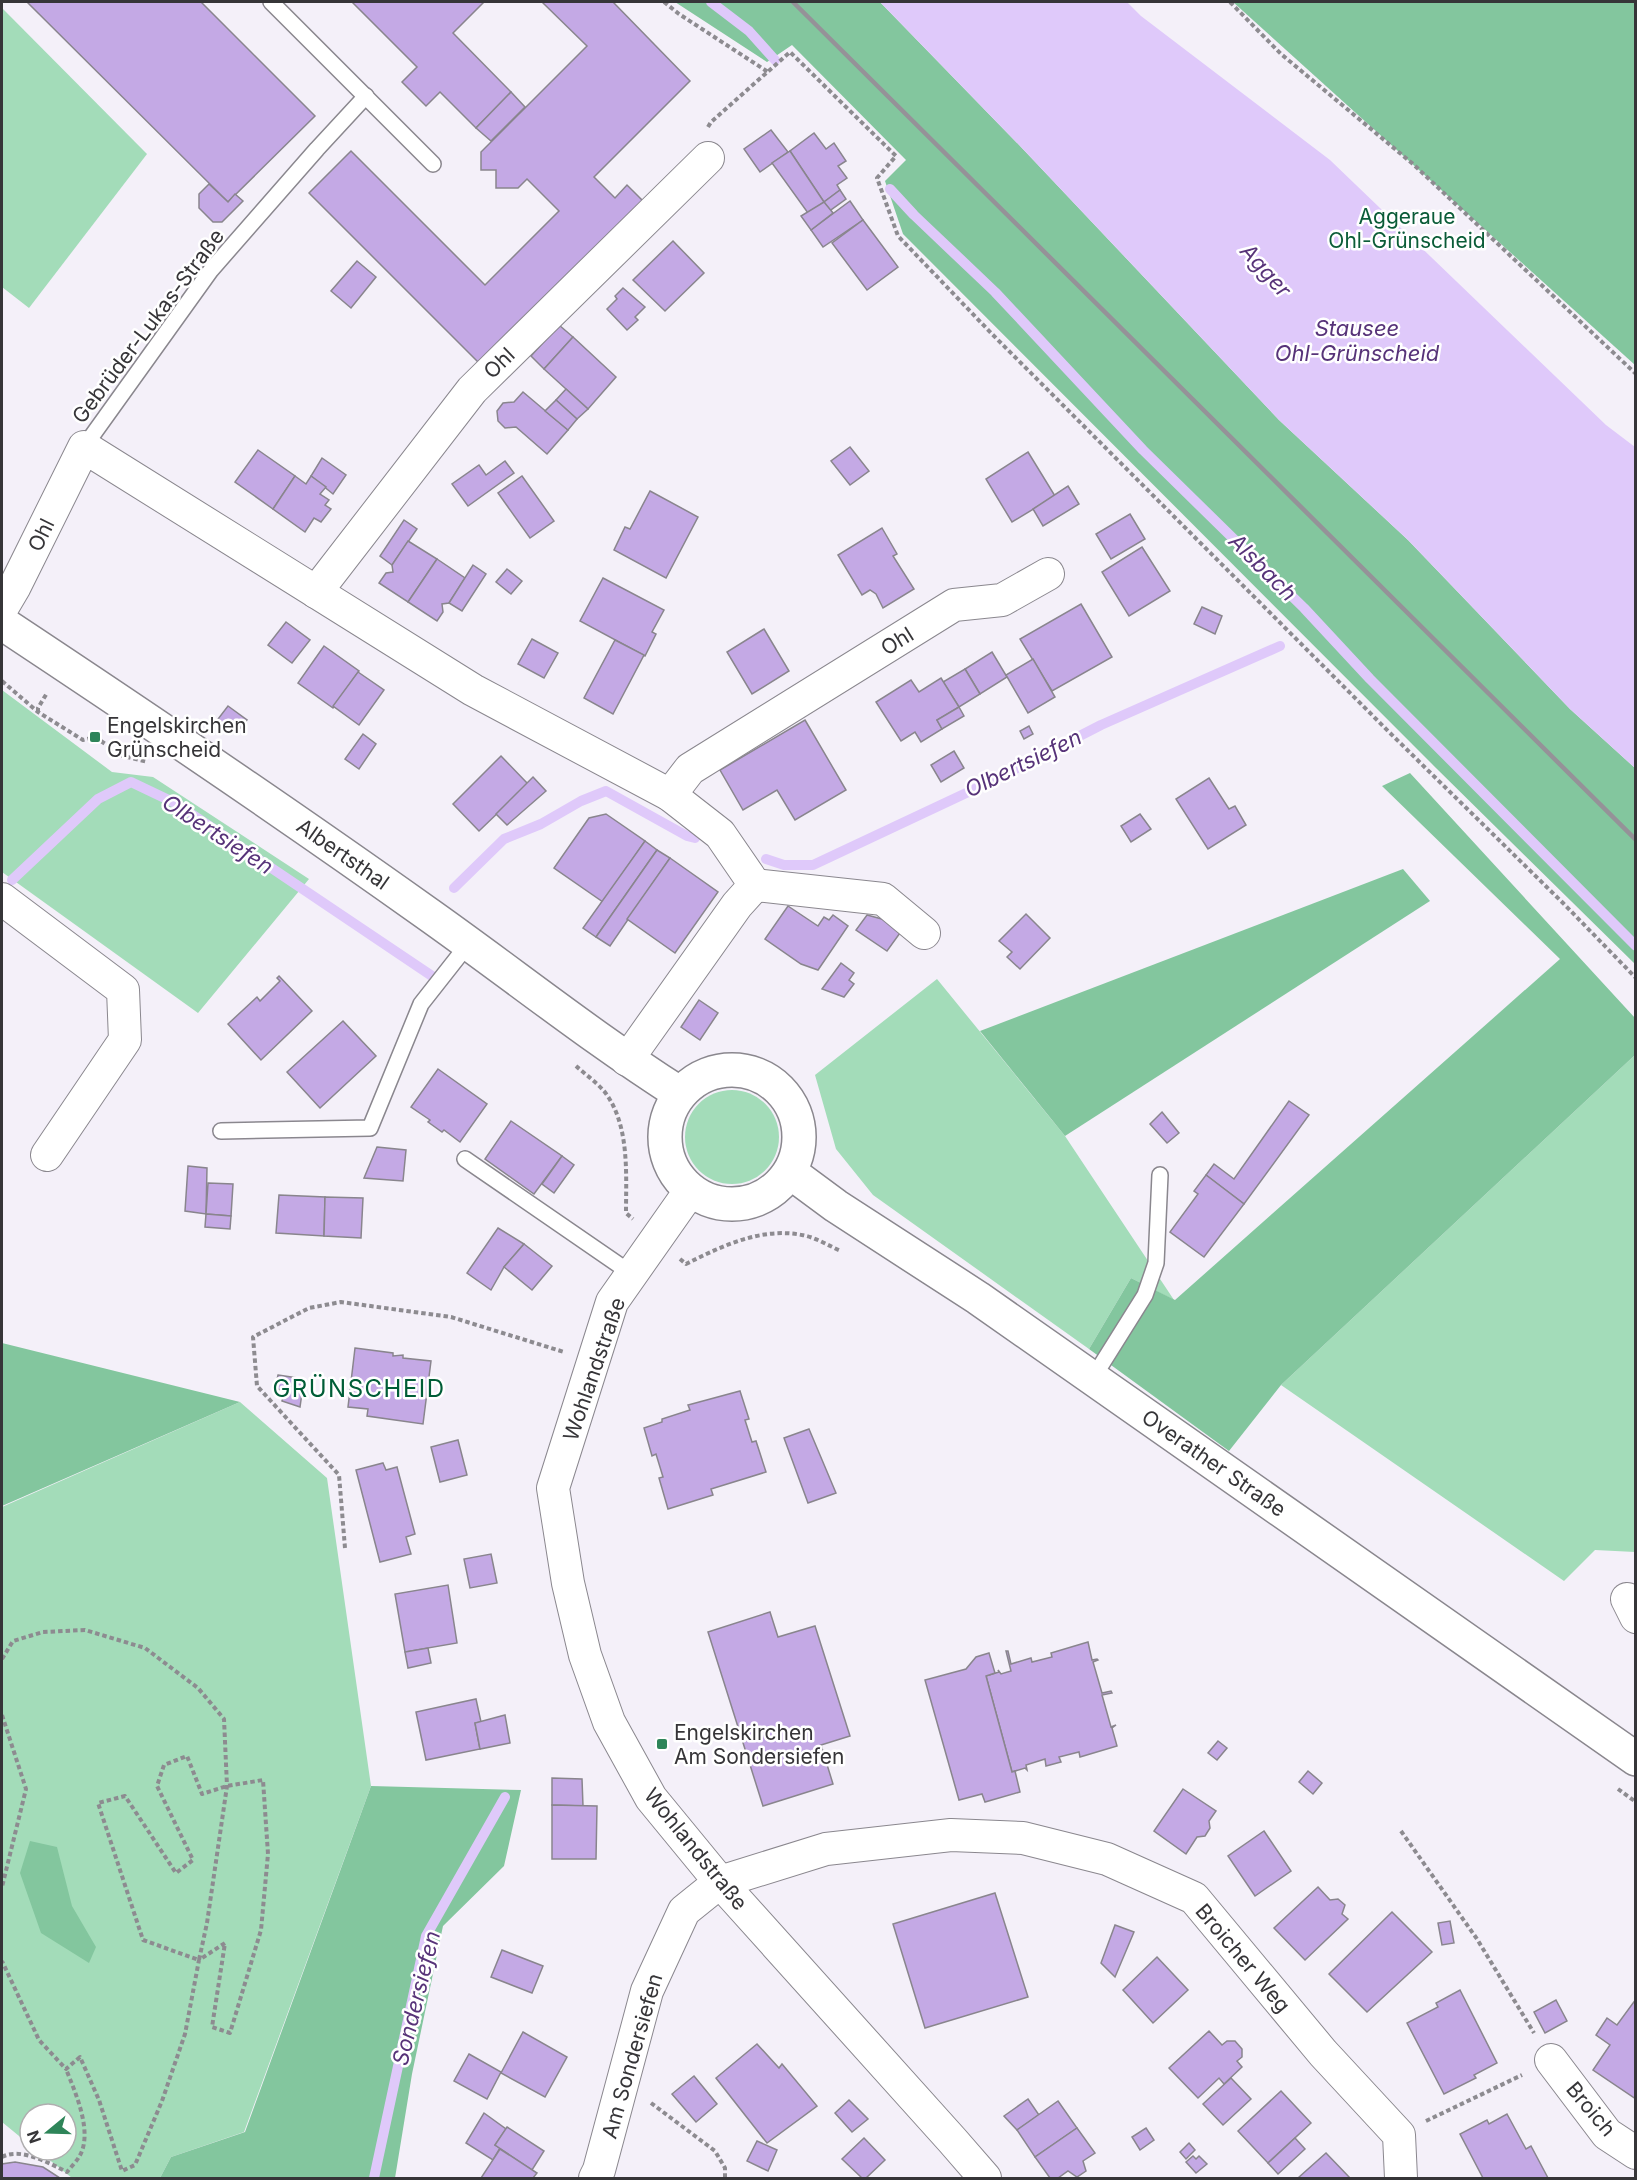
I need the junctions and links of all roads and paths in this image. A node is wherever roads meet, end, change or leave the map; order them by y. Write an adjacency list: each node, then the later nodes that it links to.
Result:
1 (272, 2): 5 (lane)
2 (664, 2): 4 (path)
3 (1230, 2): 8 (path)
4 (768, 72): 6 (path); 21 (path)
5 (366, 96): 7 (lane); 9 (lane, Gebrüder-Lukas-Straße)
6 (708, 158): 11 (street, Ohl)
7 (433, 164)
8 (1635, 374)
9 (84, 447): 11 (street); 12 (street, Ohl)
10 (1048, 574): 16 (street, Ohl)
11 (316, 592): 16 (street)
12 (2, 608)
13 (2, 623): 20 (main road, Albertsthal)
14 (2, 681): 15 (path)
15 (152, 763)
16 (670, 795): 17 (street)
17 (755, 885): 19 (street); 22 (street)
18 (2, 899): 26 (street)
19 (924, 933)
20 (469, 943): 22 (main road, Albertsthal); 25 (lane)
21 (1635, 978)
22 (627, 1060): 24 (main road, Albertsthal)
23 (573, 1064): 31 (path)
24 (679, 1093): 28 (main road); 30 (main road)
25 (221, 1131)
26 (47, 1155)
27 (465, 1159): 33 (lane)
28 (790, 1172): 30 (main road); 35 (main road, Overather Straße)
29 (1160, 1175): 35 (lane)
30 (690, 1191): 31 (street, Wohlandstraße)
31 (657, 1238): 32 (path); 33 (street, Wohlandstraße)
32 (845, 1253)
33 (632, 1274): 34 (street, Wohlandstraße)
34 (594, 1361): 36 (path); 44 (street, Wohlandstraße)
35 (1093, 1378): 39 (main road, Overather Straße)
36 (345, 1548)
37 (2, 1659): 40 (path)
38 (2, 1715): 45 (path)
39 (1635, 1759)
40 (227, 1786): 46 (path); 46 (path); 46 (path)
41 (1617, 1788): 42 (path)
42 (1635, 1802)
43 (1401, 1831): 48 (path)
44 (720, 1882): 50 (street, Am Sondersiefen); 51 (street, Broicher Weg); 56 (street, Wohlandstraße)
45 (2, 1887)
46 (199, 1960): 49 (path)
47 (2, 1961): 49 (path)
48 (1551, 2061): 51 (path); 52 (street, Broich)
49 (66, 2069): 53 (path)
50 (623, 2083): 54 (street, Am Sondersiefen); 55 (path)
51 (1399, 2135): 57 (street)
52 (1635, 2153)
53 (2, 2157)
54 (595, 2178)
55 (725, 2178)
56 (985, 2178)
57 (1401, 2178)

